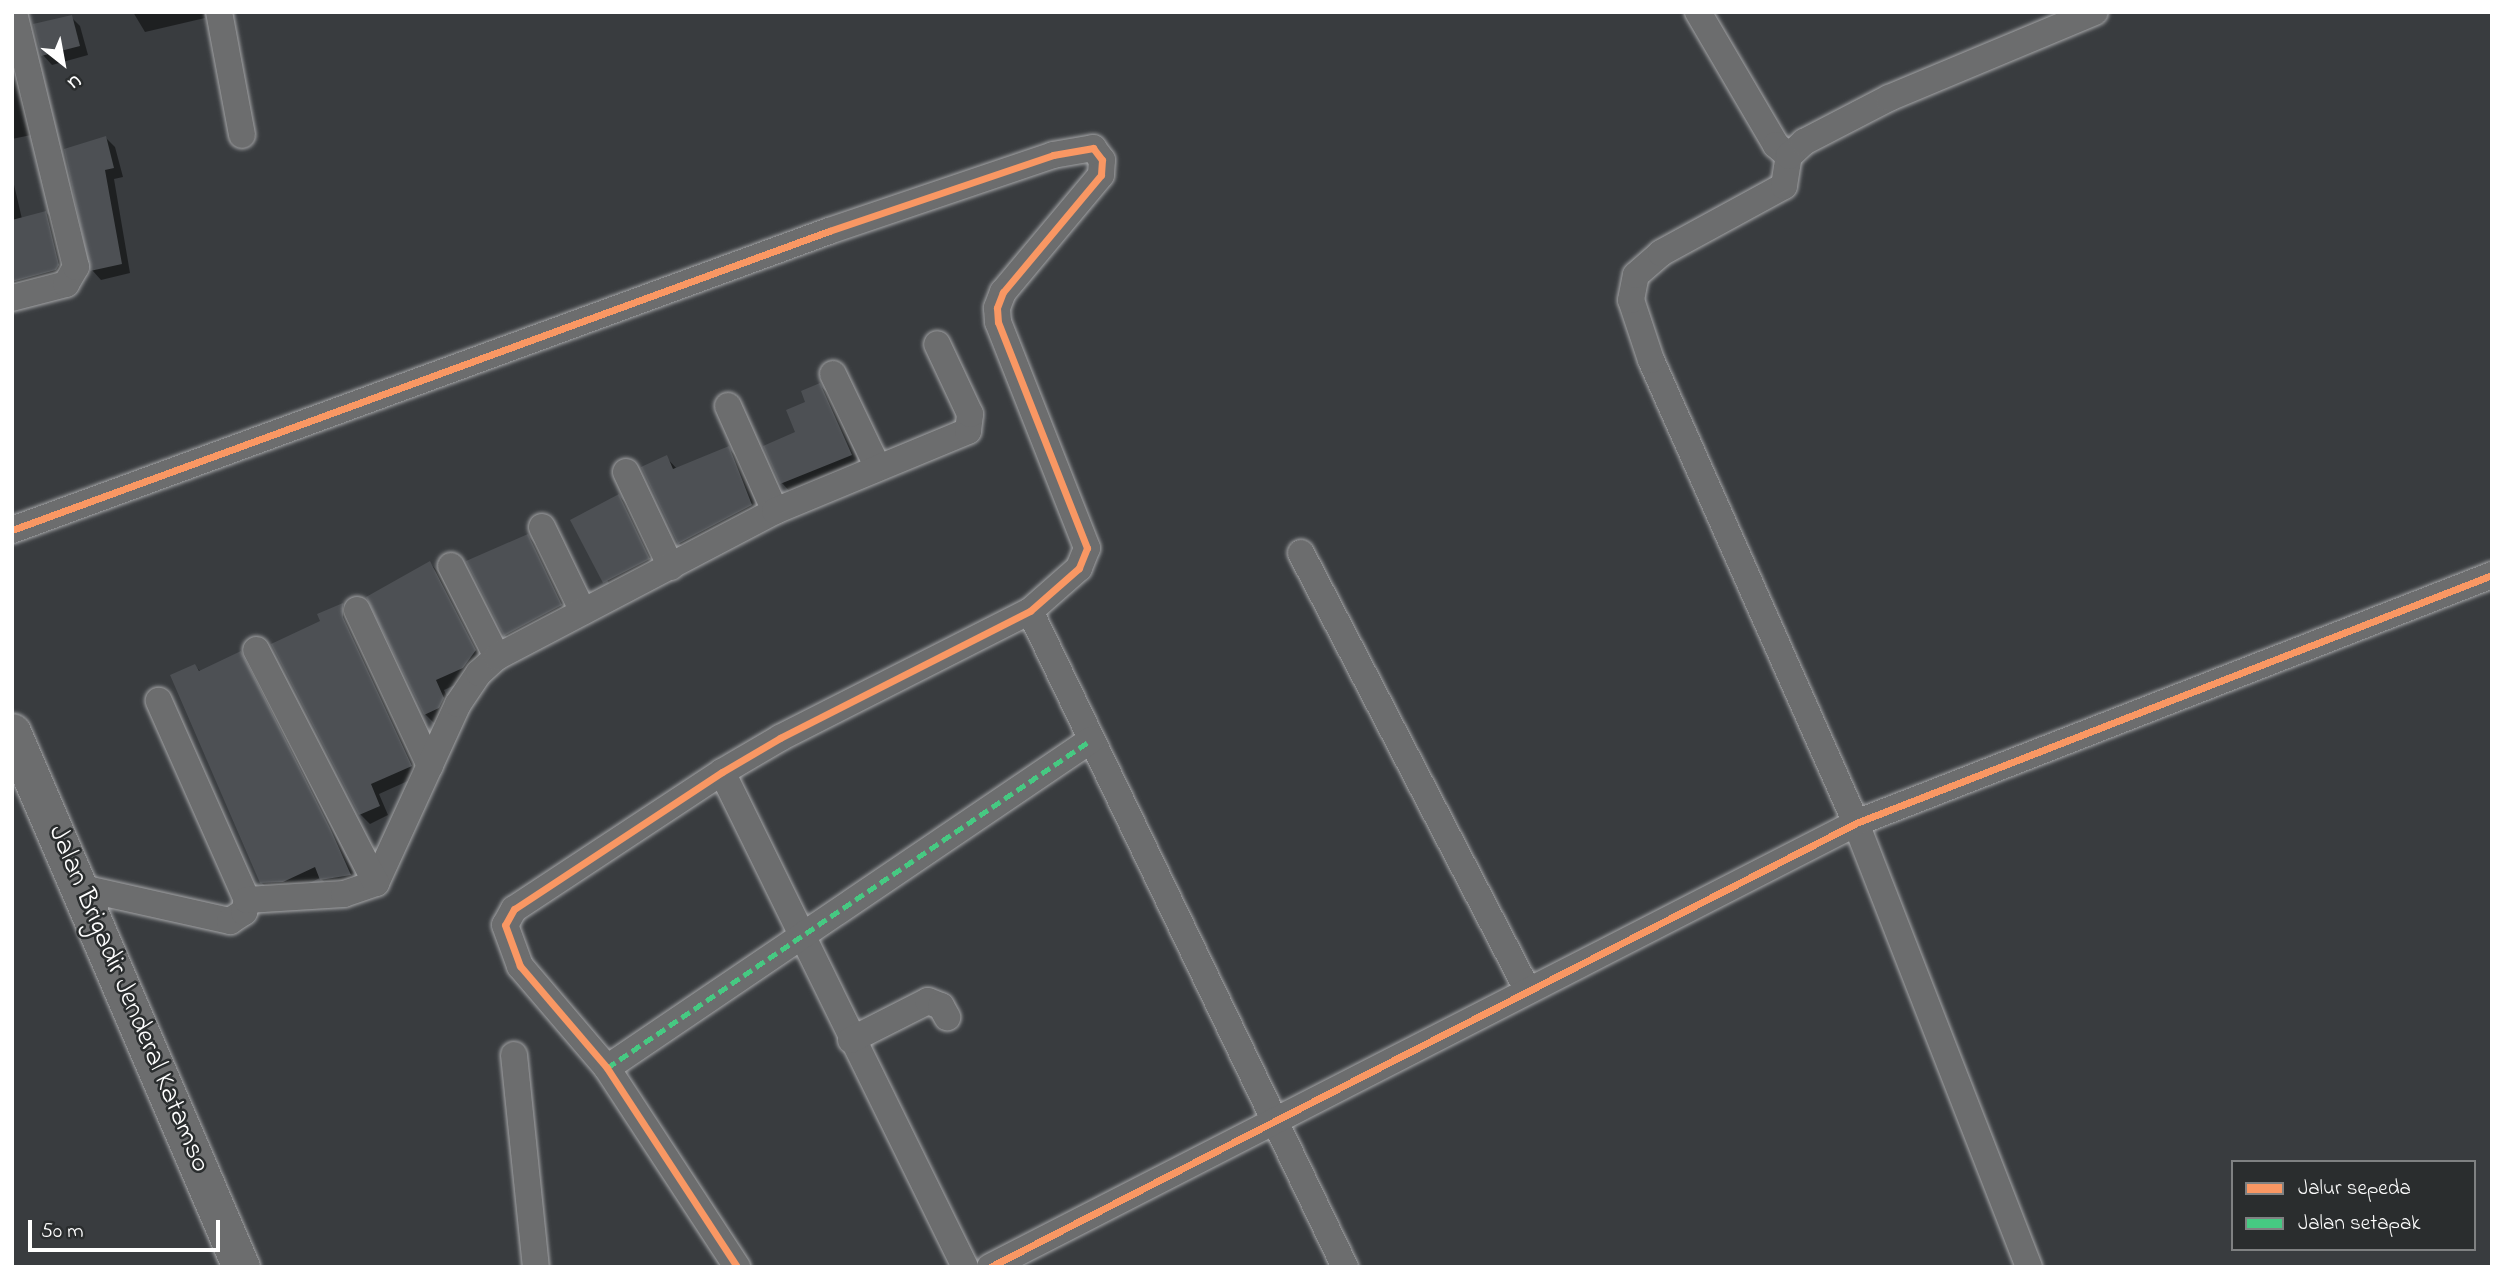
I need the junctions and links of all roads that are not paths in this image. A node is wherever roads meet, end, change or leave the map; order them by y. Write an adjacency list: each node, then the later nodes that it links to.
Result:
1 (14, 12): 7 (street)
2 (219, 12): 5 (street)
3 (1698, 12): 6 (street)
4 (2095, 12): 6 (street)
5 (242, 135)
6 (1788, 165): 30 (street)
7 (12, 298)
8 (937, 344): 11 (street)
9 (833, 374): 11 (street)
10 (728, 406): 13 (street)
11 (877, 466): 13 (street)
12 (626, 472): 18 (street)
13 (775, 511): 18 (street)
14 (542, 527): 22 (street)
15 (12, 530): 21 (street)
16 (1301, 552): 35 (street)
17 (451, 566): 24 (street)
18 (671, 567): 22 (street)
19 (2492, 575): 30 (street)
20 (357, 610): 28 (street)
21 (1030, 611): 27 (street); 29 (street)
22 (583, 612): 24 (street)
23 (256, 650): 31 (street)
24 (497, 657): 28 (street)
25 (159, 701): 33 (street)
26 (12, 732): 32 (main road, Jalan Brigadir Jenderal Katamso)
27 (1091, 740): 34 (street); 40 (street)
28 (430, 765): 31 (street)
29 (722, 772): 34 (street); 39 (street)
30 (1856, 823): 35 (street); 47 (street)
31 (376, 883): 33 (street)
32 (82, 888): 33 (street); 41 (main road, Jalan Brigadir Jenderal Katamso)
33 (247, 900)
34 (800, 936): 37 (street); 39 (street)
35 (1527, 989): 40 (street)
36 (947, 1017): 37 (street)
37 (851, 1040): 44 (street)
38 (514, 1055): 42 (street)
39 (607, 1068): 43 (street)
40 (1275, 1116): 45 (street); 46 (street)
41 (241, 1267)
42 (536, 1267)
43 (737, 1267)
44 (965, 1267)
45 (989, 1267)
46 (1345, 1267)
47 (2029, 1267)

